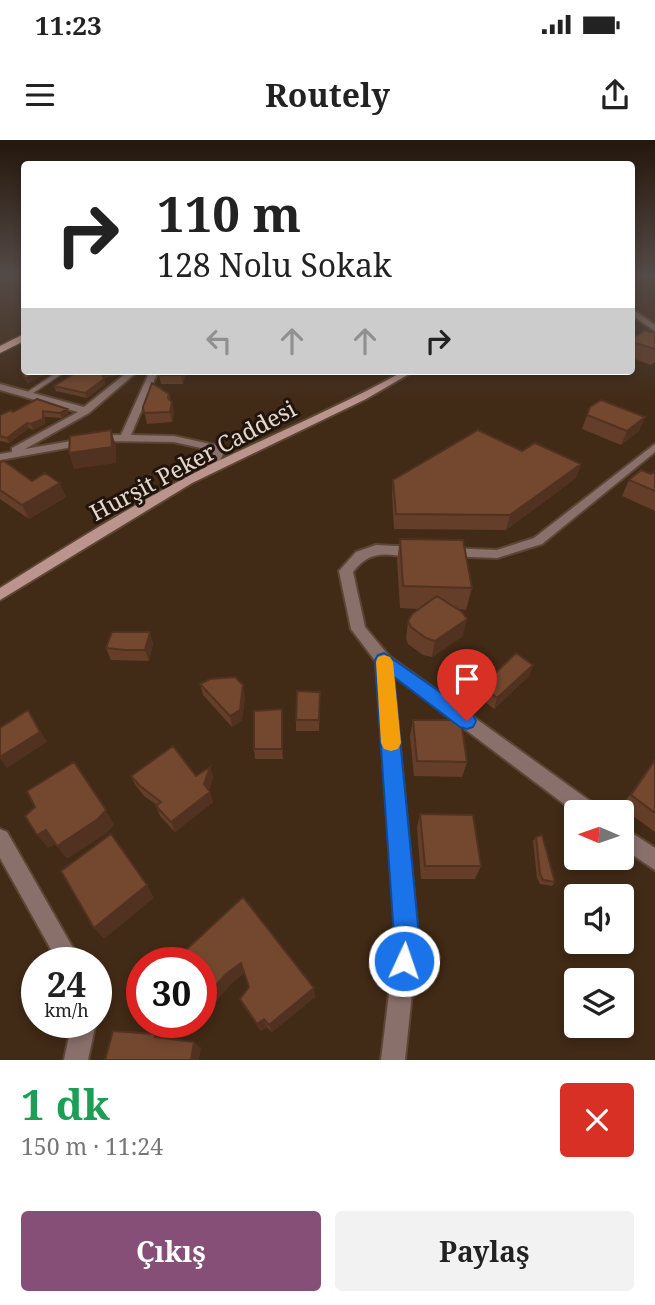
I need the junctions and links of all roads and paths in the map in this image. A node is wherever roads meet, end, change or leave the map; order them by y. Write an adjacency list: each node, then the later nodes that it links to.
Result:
1 (640, 318): 2 (street)
2 (655, 329)
3 (21, 338): 4 (main road)
4 (0, 349)
5 (21, 350): 6 (main road)
6 (0, 360)
7 (57, 375): 12 (lane)
8 (129, 375): 13 (street)
9 (152, 375): 14 (street)
10 (403, 375): 17 (street, Hurşit Peker Caddesi)
11 (0, 387): 12 (street)
12 (28, 394): 13 (street)
13 (86, 411): 16 (street)
14 (125, 438): 16 (street); 17 (street)
15 (655, 447): 19 (street)
16 (3, 456)
17 (212, 469): 18 (street, Hurşit Peker Caddesi)
18 (0, 595)
19 (384, 660): 20 (street); 27 (street)
20 (574, 800)
21 (0, 839): 24 (street)
22 (634, 845): 23 (street)
23 (655, 860)
24 (61, 947)
25 (81, 1038): 26 (street)
26 (76, 1060)
27 (393, 1060)

